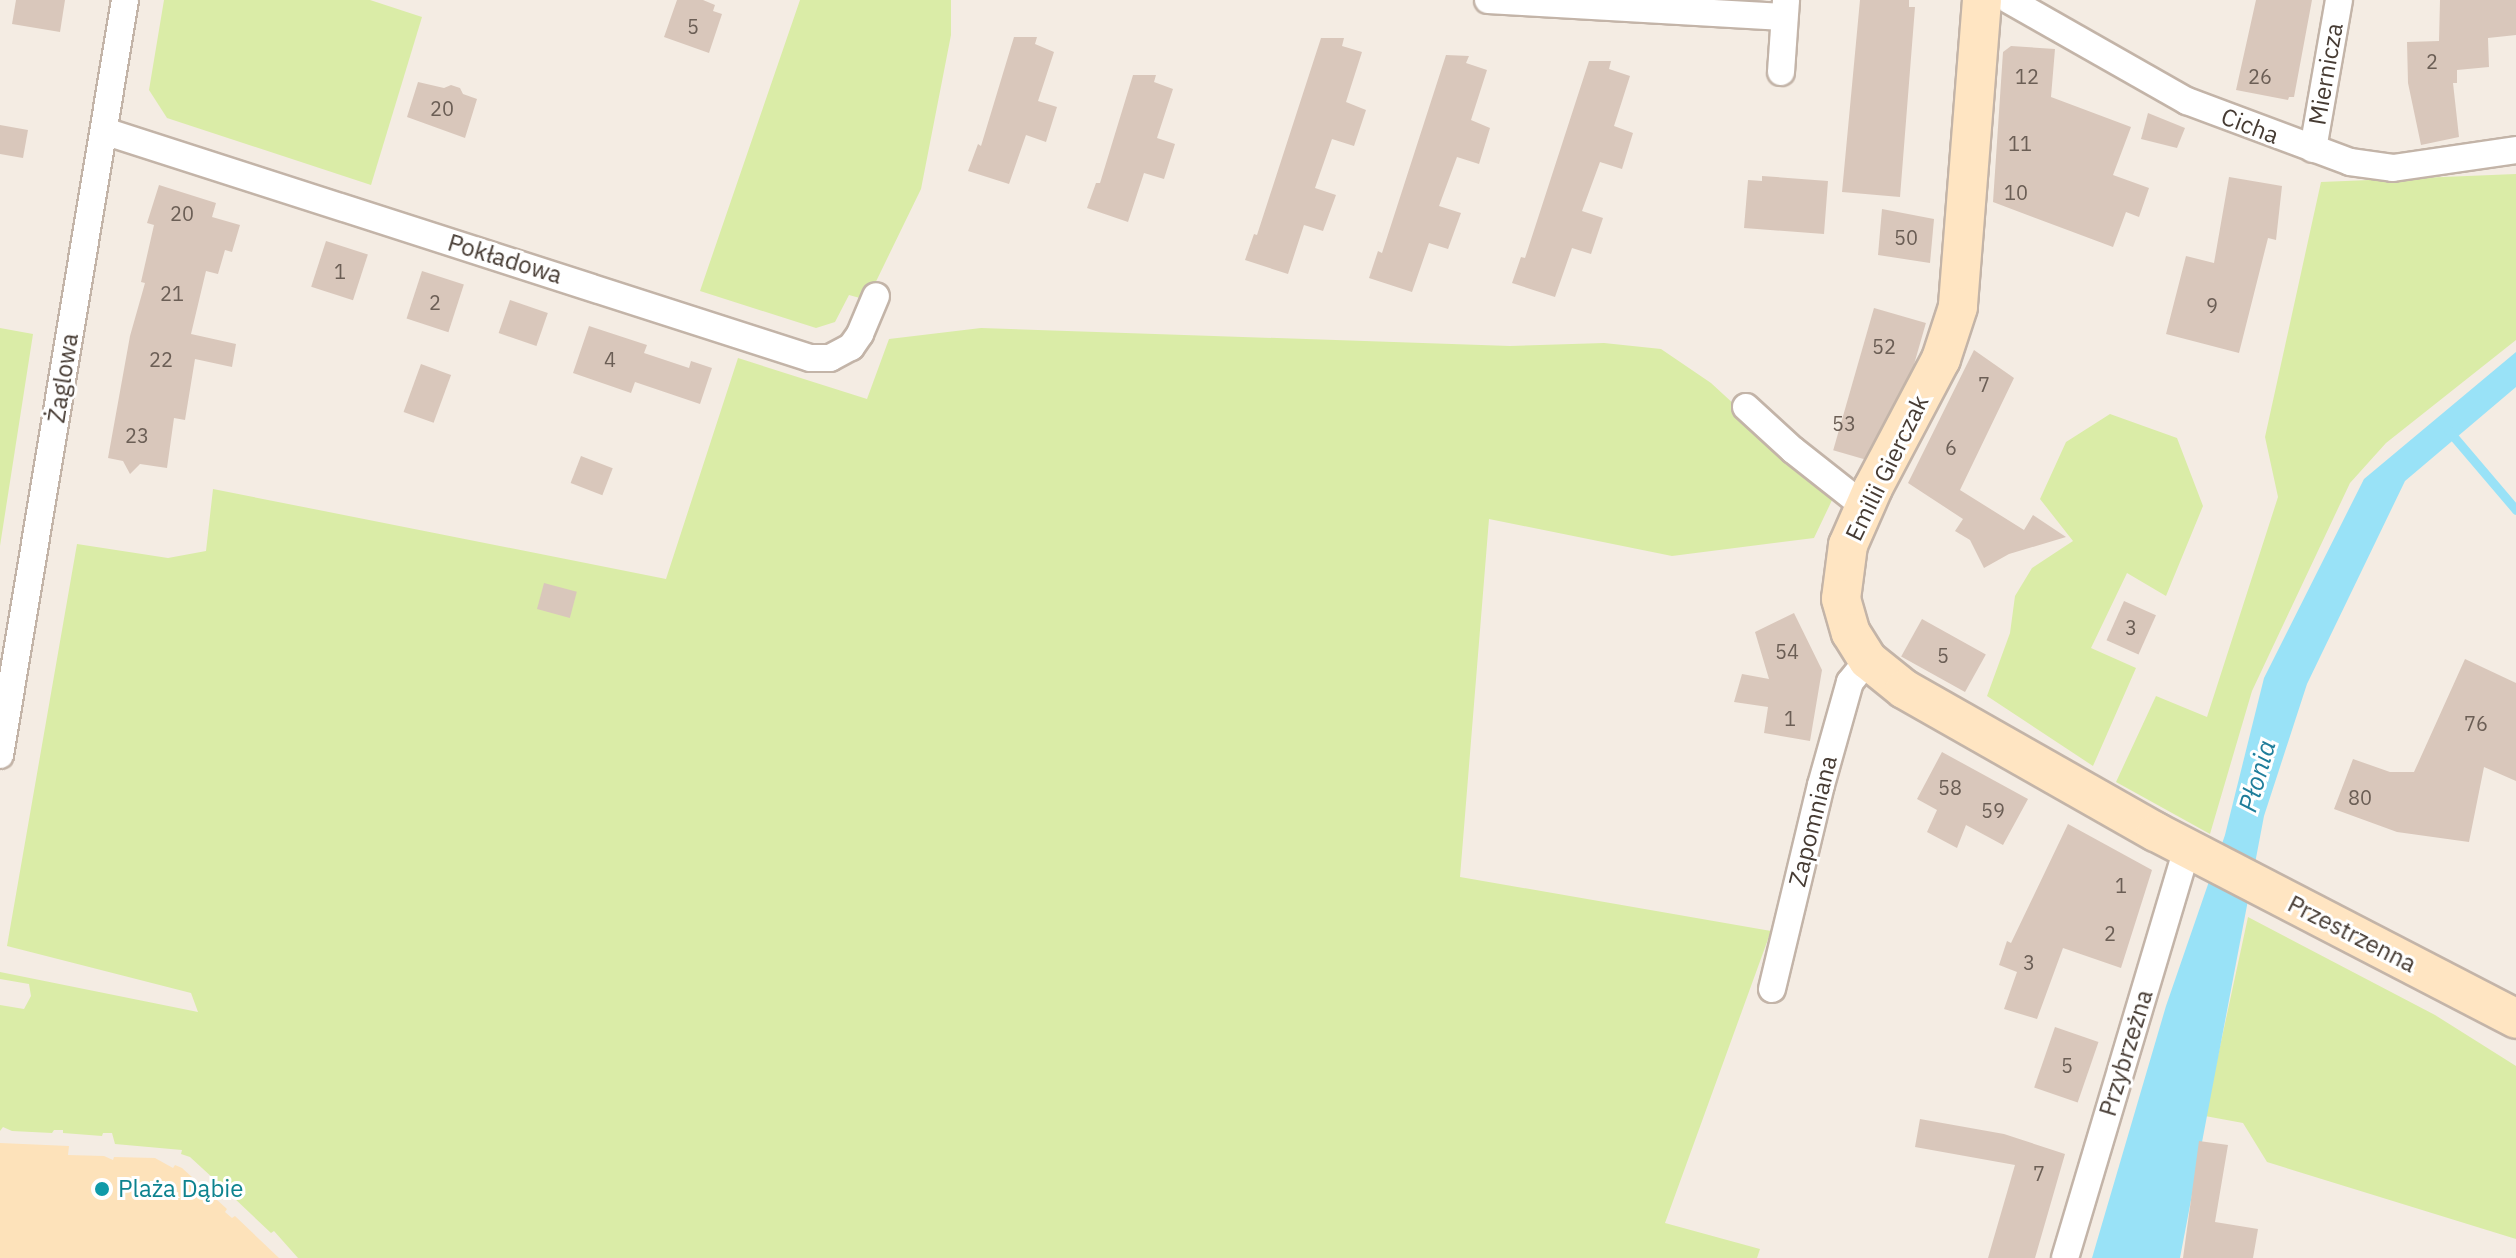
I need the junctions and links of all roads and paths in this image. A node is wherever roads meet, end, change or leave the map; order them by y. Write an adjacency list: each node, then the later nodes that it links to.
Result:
1 (125, 0): 8 (street, Żaglowa)
2 (1488, 0): 6 (street)
3 (1982, 0): 13 (street, Emilii Gierczak)
4 (2009, 0): 9 (street, Cicha)
5 (2339, 0): 9 (street, Miernicza)
6 (1785, 9): 7 (street)
7 (1781, 72)
8 (104, 131): 11 (street, Pokładowa); 15 (street, Żaglowa)
9 (2313, 149): 10 (street, Cicha)
10 (2516, 150)
11 (876, 296)
12 (1746, 407): 13 (street)
13 (1864, 506): 14 (street, Emilii Gierczak)
14 (1868, 660): 16 (street, Emilii Gierczak); 17 (street, Zapomniana)
15 (0, 755)
16 (2197, 854): 18 (street, Przestrzenna); 19 (street, Przybrzeżna)
17 (1772, 989)
18 (2516, 1019)
19 (2065, 1258)

